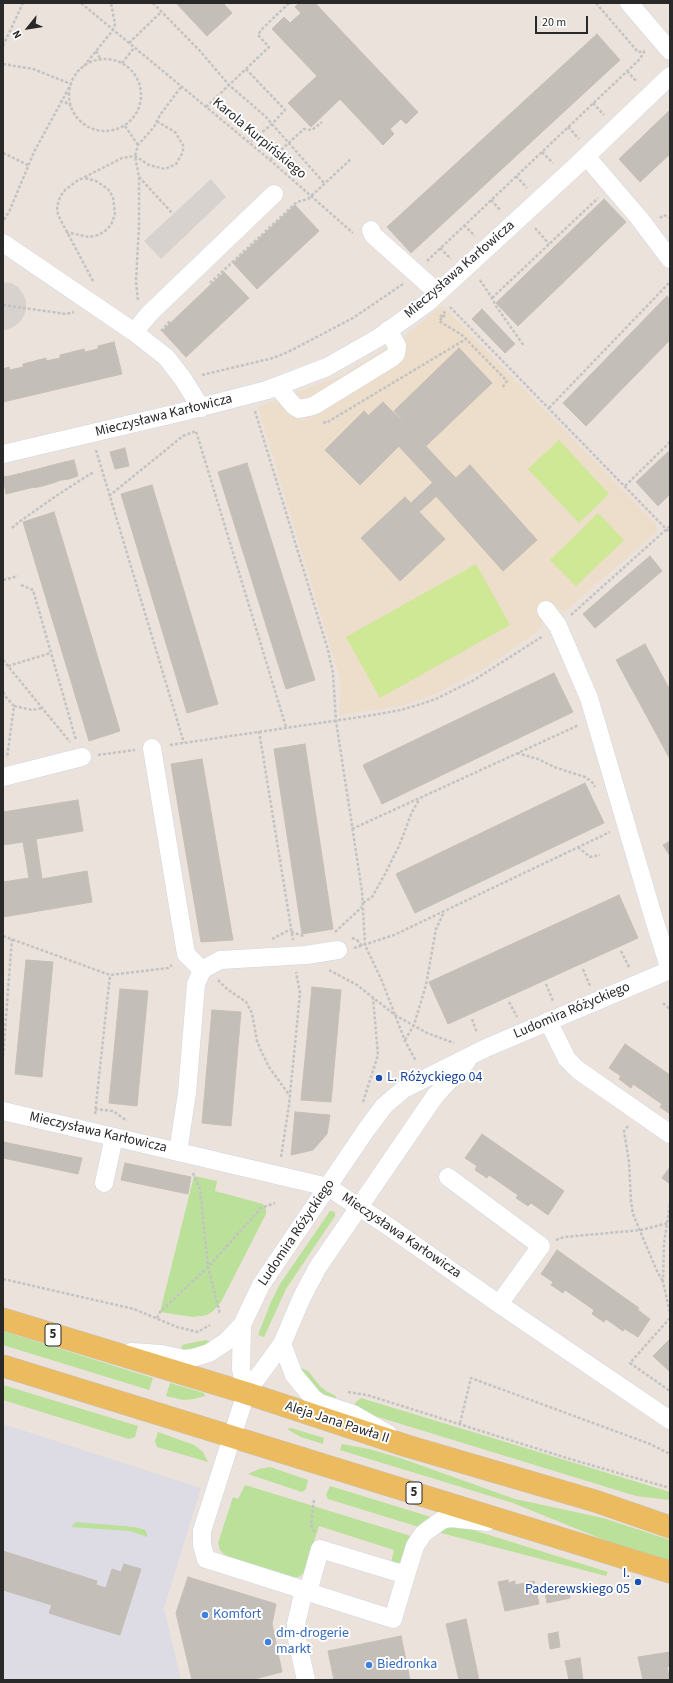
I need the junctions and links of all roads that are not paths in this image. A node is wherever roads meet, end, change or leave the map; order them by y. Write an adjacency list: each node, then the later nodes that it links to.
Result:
1 (629, 3): 2 (street)
2 (670, 51)
3 (670, 76): 4 (street, Mieczysława Karłowicza)
4 (586, 156): 8 (street); 9 (street, Mieczysława Karłowicza)
5 (274, 194): 11 (street)
6 (364, 233): 9 (street)
7 (3, 243): 11 (street)
8 (670, 259)
9 (443, 299): 10 (street, Mieczysława Karłowicza)
10 (388, 330): 12 (street, Mieczysława Karłowicza); 12 (street)
11 (134, 332): 13 (street)
12 (277, 386): 13 (street, Mieczysława Karłowicza)
13 (201, 408): 14 (street, Mieczysława Karłowicza)
14 (3, 454)
15 (546, 610): 20 (street)
16 (152, 748): 21 (street)
17 (80, 758): 18 (street)
18 (4, 777)
19 (335, 941): 21 (street)
20 (670, 970): 22 (street, Ludomira Różyckiego)
21 (210, 974): 27 (street)
22 (548, 1021): 23 (street, Ludomira Różyckiego); 25 (street)
23 (474, 1054): 30 (street, Ludomira Różyckiego); 31 (street, Ludomira Różyckiego)
24 (3, 1110): 26 (street, Mieczysława Karłowicza)
25 (670, 1134)
26 (114, 1137): 27 (street, Mieczysława Karłowicza); 29 (street)
27 (185, 1154): 30 (street, Mieczysława Karłowicza)
28 (448, 1177): 32 (street)
29 (104, 1183)
30 (328, 1187): 31 (street, Mieczysława Karłowicza); 34 (street, Ludomira Różyckiego)
31 (358, 1207): 32 (street, Mieczysława Karłowicza); 35 (street, Ludomira Różyckiego)
32 (499, 1304): 39 (street, Mieczysława Karłowicza)
33 (3, 1319): 36 (main road, Aleja Jana Pawła II / 5)
34 (242, 1325): 36 (street, Ludomira Różyckiego); 38 (street)
35 (282, 1344): 38 (street, Ludomira Różyckiego); 41 (street)
36 (102, 1350): 38 (main road, Aleja Jana Pawła II / 5)
37 (3, 1366): 40 (main road, 5)
38 (246, 1393): 40 (street); 41 (main road, Aleja Jana Pawła II / 5)
39 (670, 1420)
40 (232, 1436): 42 (main road, 5); 46 (street)
41 (407, 1446): 43 (main road, Aleja Jana Pawła II / 5)
42 (518, 1525): 44 (main road, 5); 45 (street)
43 (670, 1527)
44 (670, 1572)
45 (406, 1575): 46 (street); 46 (street)
46 (306, 1591): 47 (street)
47 (306, 1680)

